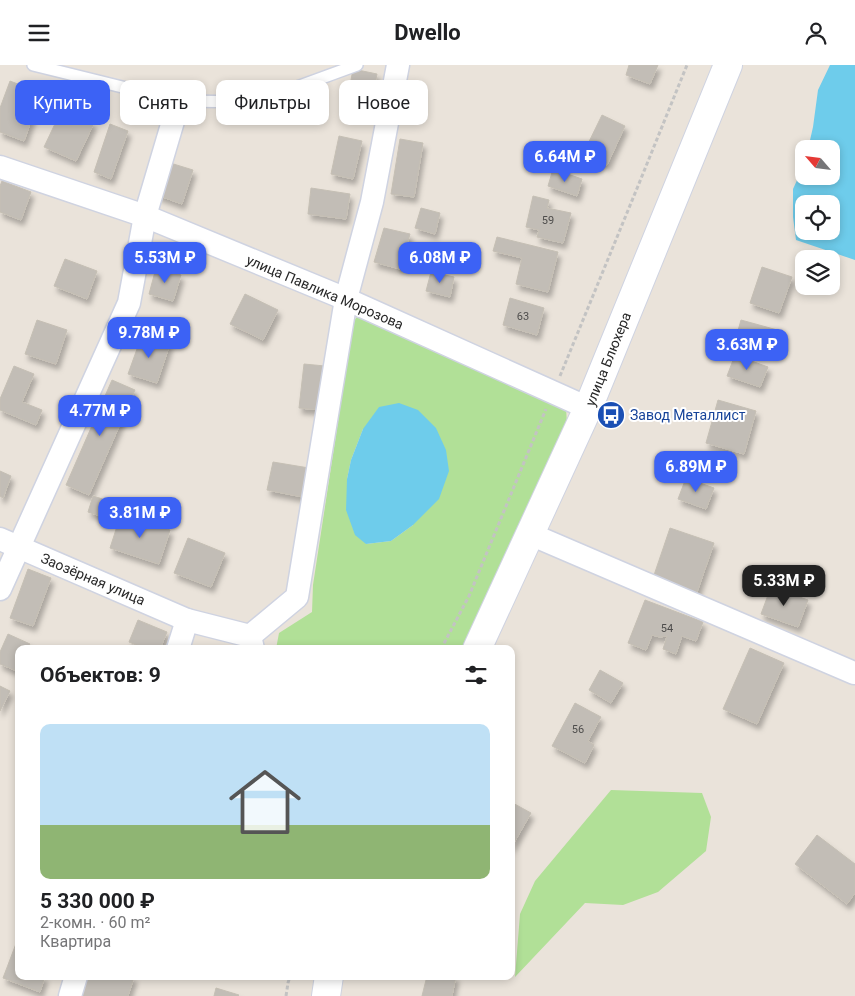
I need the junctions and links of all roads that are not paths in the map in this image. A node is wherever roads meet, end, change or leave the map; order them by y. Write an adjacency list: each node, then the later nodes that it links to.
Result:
1 (33, 65): 5 (lane)
2 (357, 65): 6 (lane)
3 (398, 65): 10 (street)
4 (728, 65): 11 (street, улица Блюхера)
5 (120, 86)
6 (206, 101)
7 (172, 125): 9 (street)
8 (0, 167): 9 (street, улица Павлика Морозова)
9 (145, 216): 10 (street, улица Павлика Морозова); 13 (street)
10 (346, 299): 11 (street, улица Павлика Морозова); 16 (street)
11 (588, 408): 12 (street, улица Блюхера)
12 (530, 534): 18 (street, улица Блюхера); 19 (street)
13 (9, 543): 14 (street); 15 (street, Заозёрная улица)
14 (0, 589)
15 (187, 620): 16 (street, Заозёрная улица); 17 (street)
16 (252, 642)
17 (179, 645)
18 (479, 645)
19 (855, 673): 20 (lane)
20 (855, 679)
21 (75, 980): 23 (street)
22 (328, 980): 24 (street)
23 (70, 996)
24 (326, 996)

